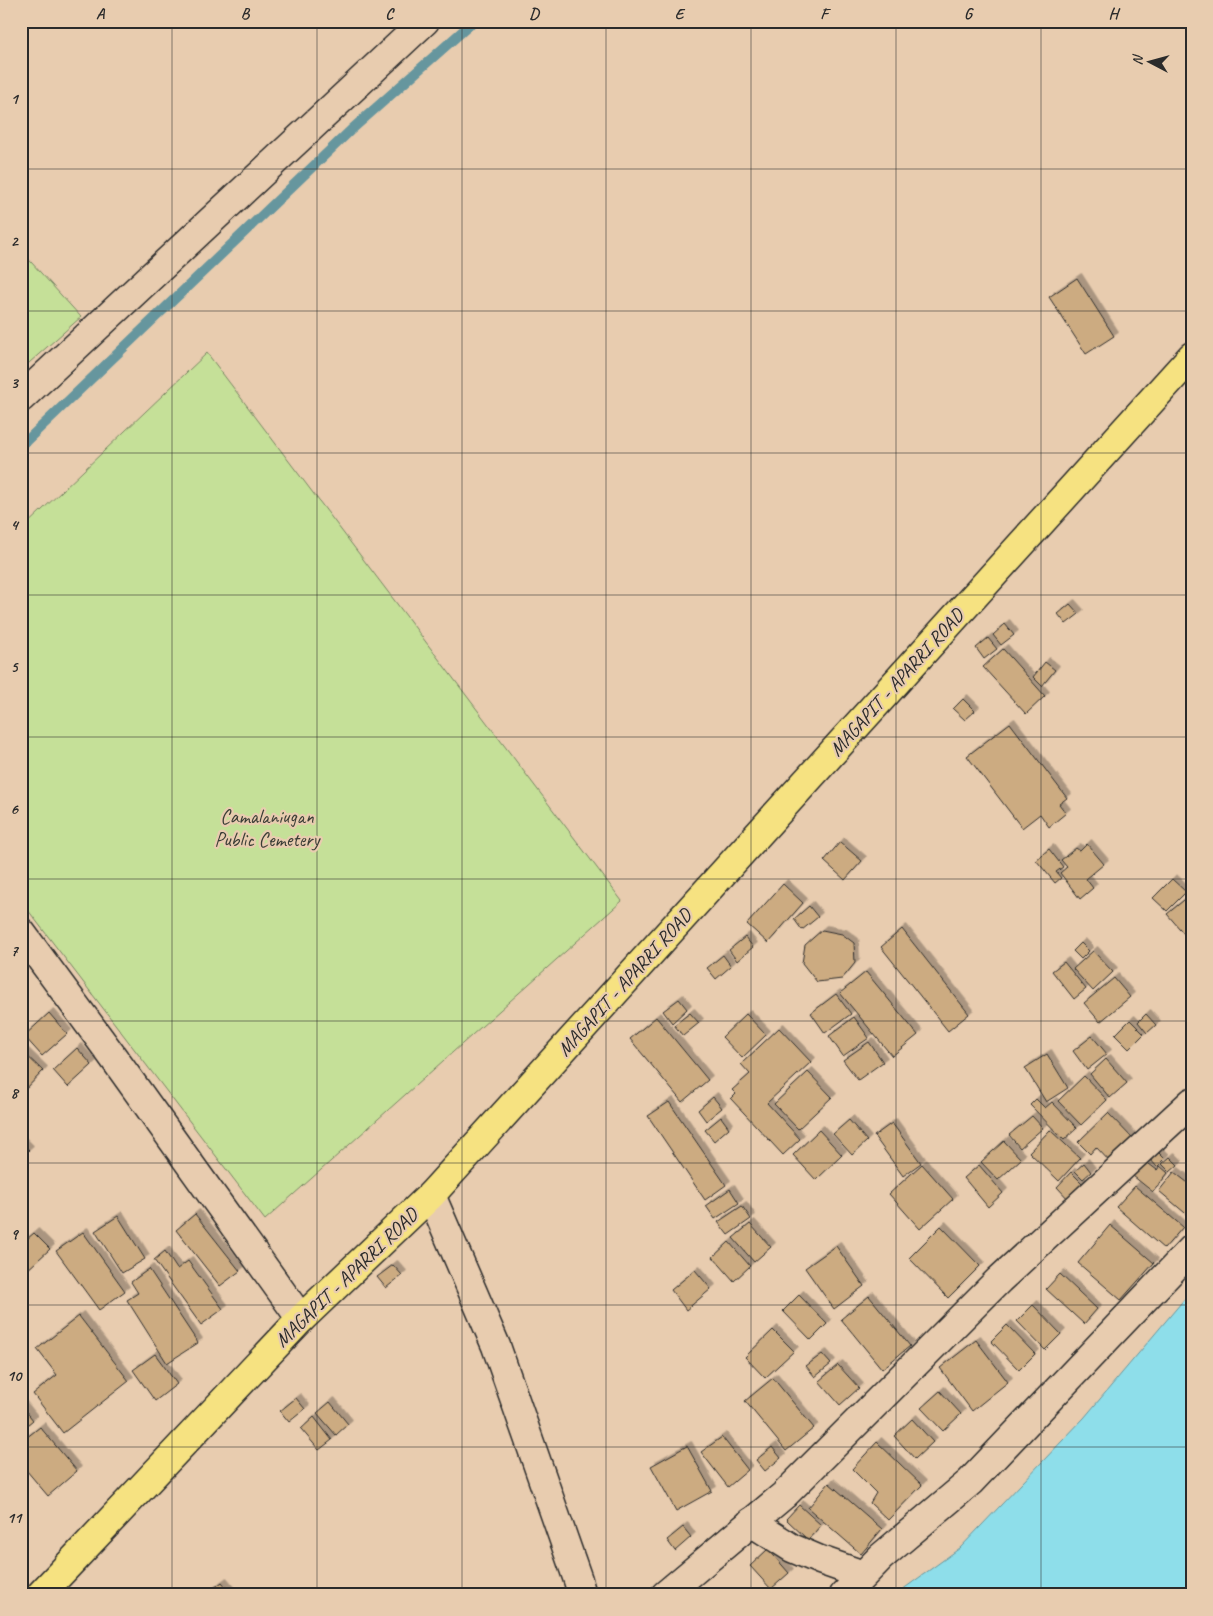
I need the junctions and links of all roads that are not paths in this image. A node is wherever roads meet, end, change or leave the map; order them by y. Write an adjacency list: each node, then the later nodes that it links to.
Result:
1 (425, 21): 3 (street)
2 (1192, 356): 6 (main road, MAGAPIT - APARRI ROAD)
3 (21, 398)
4 (21, 932): 8 (street)
5 (1192, 1102): 9 (street)
6 (431, 1195): 8 (main road, MAGAPIT - APARRI ROAD); 12 (street)
7 (1192, 1249): 10 (street)
8 (301, 1319): 11 (main road, MAGAPIT - APARRI ROAD)
9 (752, 1522): 10 (street); 13 (street)
10 (864, 1575): 14 (street)
11 (40, 1595)
12 (582, 1595)
13 (665, 1595)
14 (844, 1595)

